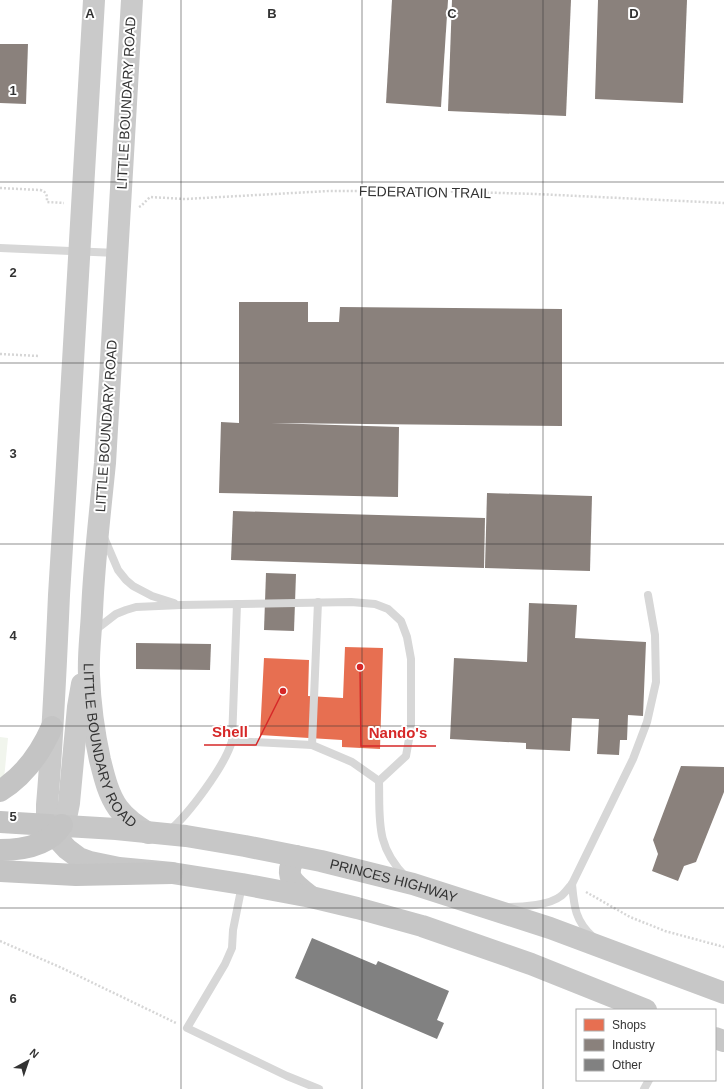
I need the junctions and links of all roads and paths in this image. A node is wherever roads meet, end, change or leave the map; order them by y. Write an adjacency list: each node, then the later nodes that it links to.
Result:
1 (94, 0): 8 (main road)
2 (132, 0): 9 (main road, LITTLE BOUNDARY ROAD)
3 (0, 188): 4 (path)
4 (67, 203)
5 (724, 203): 6 (path, FEDERATION TRAIL)
6 (134, 207)
7 (0, 248): 8 (lane)
8 (80, 251): 9 (lane); 19 (main road)
9 (118, 253): 12 (main road, LITTLE BOUNDARY ROAD)
10 (0, 354): 11 (path)
11 (39, 356)
12 (98, 524): 16 (lane); 17 (main road, LITTLE BOUNDARY ROAD)
13 (648, 595): 33 (lane)
14 (318, 602): 15 (lane); 21 (lane); 22 (lane)
15 (237, 604): 16 (lane); 20 (lane)
16 (181, 605): 17 (lane)
17 (91, 634): 18 (main road, LITTLE BOUNDARY ROAD)
18 (89, 656): 25 (main road); 26 (main road, LITTLE BOUNDARY ROAD)
19 (52, 727): 23 (highway); 25 (main road)
20 (232, 741): 21 (lane); 26 (lane)
21 (312, 745): 22 (lane)
22 (379, 781): 32 (lane)
23 (0, 791)
24 (0, 822): 25 (highway)
25 (55, 828): 26 (highway, PRINCES HIGHWAY); 27 (highway); 30 (highway)
26 (157, 833): 28 (highway, PRINCES HIGHWAY)
27 (0, 850)
28 (296, 856): 32 (highway, PRINCES HIGHWAY); 34 (highway)
29 (0, 871): 30 (highway)
30 (172, 873): 31 (highway)
31 (242, 884): 34 (highway); 41 (lane)
32 (413, 884): 35 (highway, PRINCES HIGHWAY)
33 (572, 884): 35 (lane); 37 (path); 38 (lane)
34 (311, 897): 40 (highway)
35 (488, 908): 38 (highway, PRINCES HIGHWAY)
36 (0, 941): 41 (path)
37 (724, 947)
38 (610, 951): 39 (highway, PRINCES HIGHWAY)
39 (724, 993)
40 (644, 1009)
41 (188, 1028): 42 (lane)
42 (320, 1089)

